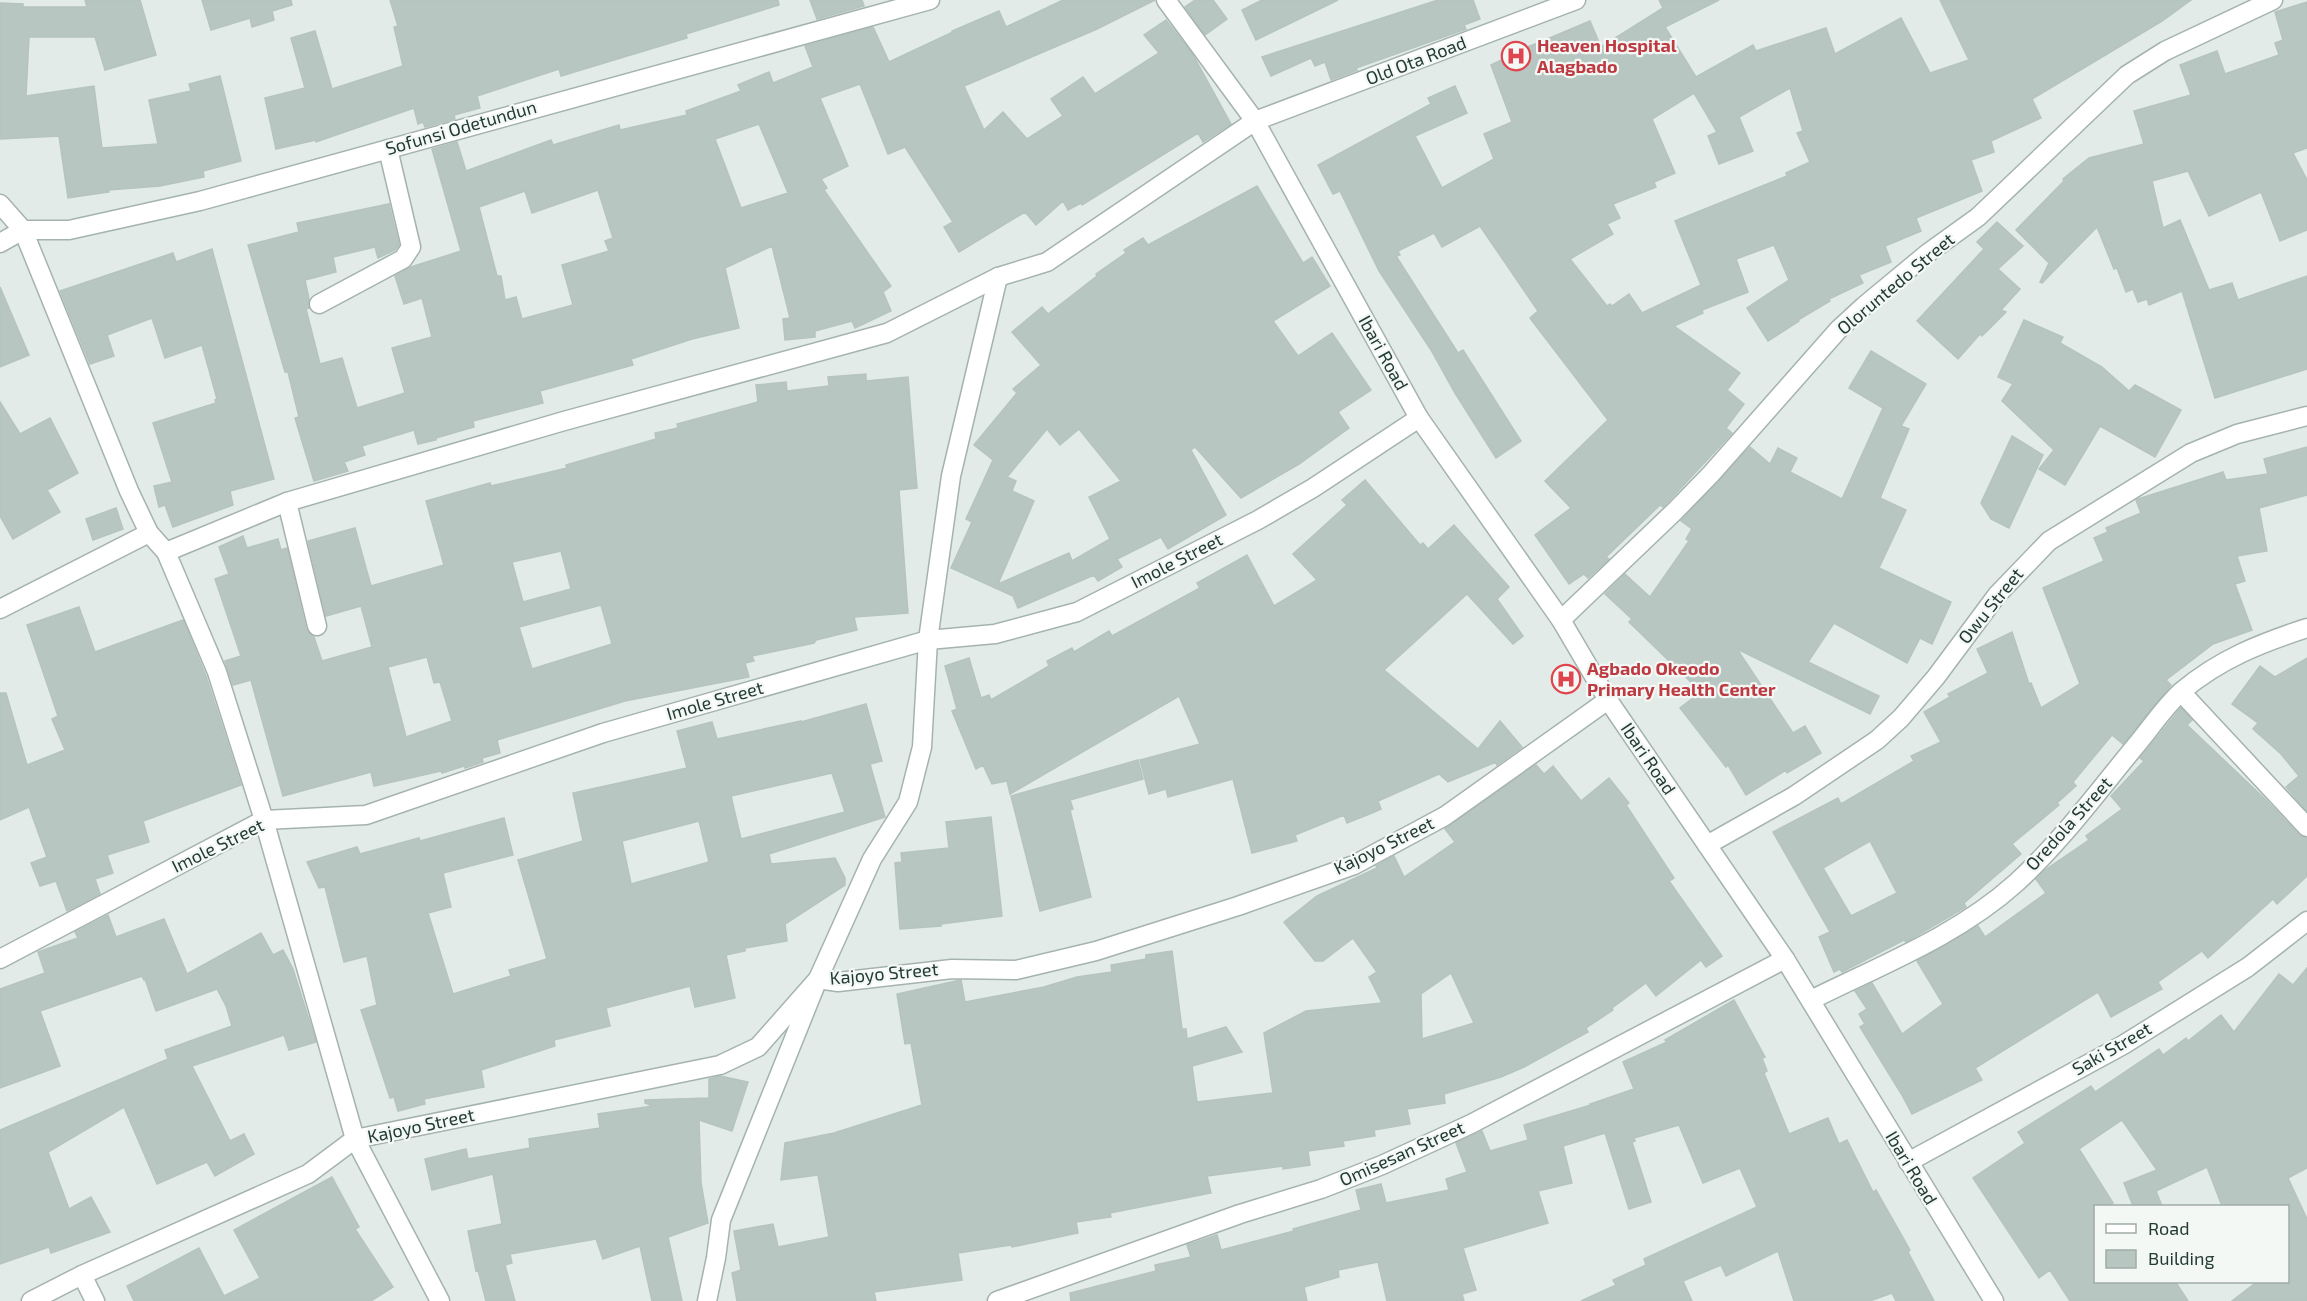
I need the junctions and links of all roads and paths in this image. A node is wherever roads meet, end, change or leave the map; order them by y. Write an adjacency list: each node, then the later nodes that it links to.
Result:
1 (930, 0): 6 (street, Sofunsi Odetundun)
2 (1166, 0): 5 (street, Ibari Road)
3 (1576, 0): 5 (street, Old Ota Road)
4 (2273, 0): 18 (street, Oloruntedo Street)
5 (1255, 121): 10 (street, Old Ota Road); 13 (street, Ibari Road)
6 (388, 148): 8 (street, Sofunsi Odetundun); 11 (street)
7 (0, 204): 8 (street)
8 (23, 230): 9 (street); 15 (street)
9 (0, 243)
10 (998, 278): 14 (street, Old Ota Road); 21 (street)
11 (319, 304)
12 (2307, 416): 26 (street, Owu Street)
13 (1419, 418): 18 (street, Ibari Road); 21 (street, Imole Street)
14 (286, 502): 16 (street, Old Ota Road); 19 (street)
15 (149, 533): 16 (street); 17 (street)
16 (166, 552): 24 (street)
17 (0, 609)
18 (1561, 620): 23 (street, Ibari Road)
19 (318, 626)
20 (2307, 628): 22 (street, Oredola Street)
21 (928, 640): 24 (street, Imole Street); 30 (street)
22 (2181, 692): 25 (street); 31 (street, Oredola Street)
23 (1608, 700): 26 (street, Ibari Road); 30 (street, Kajoyo Street)
24 (264, 820): 28 (street, Imole Street); 32 (street)
25 (2307, 827)
26 (1707, 845): 29 (street, Ibari Road)
27 (2307, 921): 33 (street, Saki Street)
28 (0, 959)
29 (1785, 959): 31 (street, Ibari Road); 39 (street, Omisesan Street)
30 (818, 979): 32 (street, Kajoyo Street); 38 (street)
31 (1811, 999): 33 (street, Ibari Road)
32 (355, 1139): 34 (street, Kajoyo Street); 37 (street)
33 (1908, 1162): 40 (street, Ibari Road)
34 (82, 1275): 35 (street, Kajoyo Street); 36 (street)
35 (31, 1301)
36 (95, 1301)
37 (440, 1301)
38 (707, 1301)
39 (998, 1301)
40 (1994, 1301)

